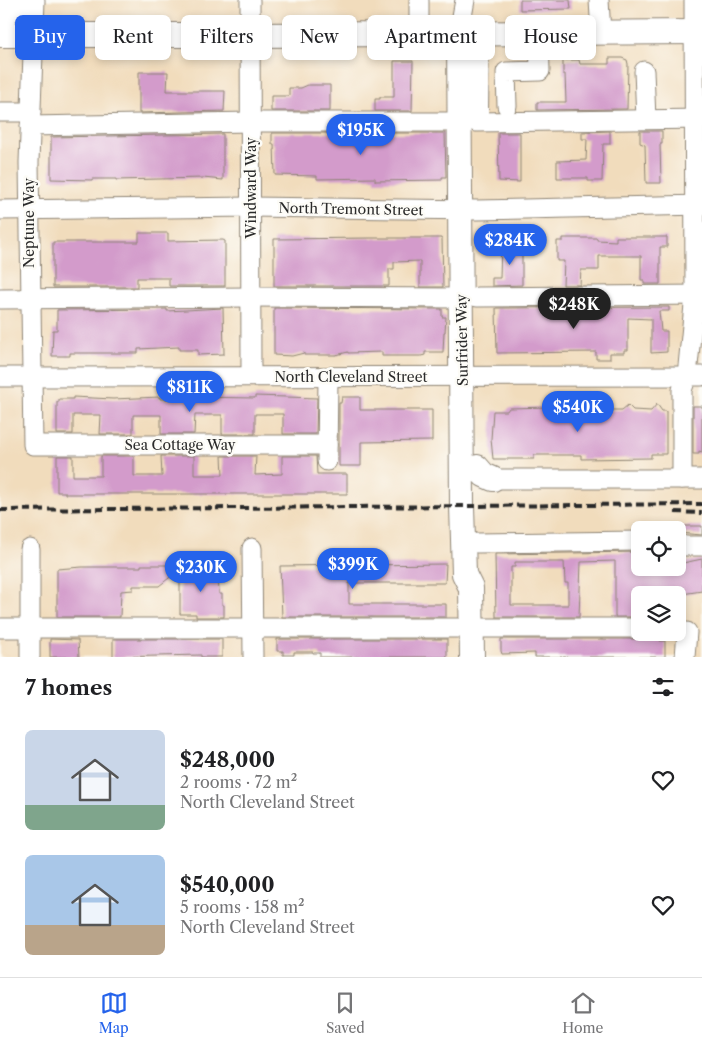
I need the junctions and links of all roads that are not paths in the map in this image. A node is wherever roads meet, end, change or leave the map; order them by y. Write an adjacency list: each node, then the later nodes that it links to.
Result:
1 (250, 0): 8 (street, Windward Way)
2 (419, 0): 9 (street)
3 (465, 0): 10 (street, Surfrider Way)
4 (472, 0): 11 (street, Surfrider Way)
5 (599, 0): 14 (street)
6 (694, 0): 12 (street)
7 (17, 4): 17 (street)
8 (250, 15)
9 (419, 15)
10 (466, 15)
11 (470, 15)
12 (698, 32): 14 (main road); 29 (street)
13 (596, 33): 14 (main road)
14 (601, 33)
15 (85, 34): 18 (main road)
16 (367, 34): 19 (main road)
17 (3, 35)
18 (181, 35)
19 (272, 35)
20 (32, 60): 27 (street, Neptune Way)
21 (250, 60): 30 (street, Windward Way)
22 (468, 60): 31 (main road, Surfrider Way)
23 (540, 60): 25 (street)
24 (644, 70): 28 (street)
25 (507, 106)
26 (0, 112): 27 (street)
27 (30, 119): 30 (street); 34 (street, Neptune Way)
28 (646, 119): 29 (street); 31 (street)
29 (698, 120): 32 (street)
30 (251, 122): 31 (street); 33 (street, Windward Way)
31 (468, 122): 36 (main road, Surfrider Way)
32 (699, 204): 36 (street, North Tremont Street); 37 (street)
33 (251, 207): 34 (street, North Tremont Street); 36 (street, North Tremont Street); 38 (street, Windward Way)
34 (29, 209): 35 (street, North Tremont Street); 41 (street, Neptune Way)
35 (0, 210)
36 (469, 210): 39 (main road, Surfrider Way)
37 (698, 295): 39 (street); 43 (street)
38 (251, 296): 39 (street); 41 (street); 42 (street, Windward Way)
39 (469, 297): 44 (main road, Surfrider Way)
40 (0, 299): 41 (street)
41 (30, 299): 46 (street, Neptune Way)
42 (251, 376): 46 (street, North Cleveland Street); 47 (street, North Cleveland Street)
43 (694, 376): 44 (street, North Cleveland Street); 50 (street)
44 (470, 377): 47 (street, North Cleveland Street); 49 (main road, Surfrider Way); 52 (main road, Surfrider Way)
45 (0, 378): 46 (street, North Cleveland Street)
46 (32, 378): 48 (street, Neptune Way)
47 (328, 378): 48 (street, Sea Cottage Way)
48 (33, 445)
49 (485, 473): 50 (street); 52 (main road, Surfrider Way)
50 (682, 478): 51 (street)
51 (702, 478)
52 (470, 535): 53 (street); 58 (main road, Surfrider Way); 58 (main road, Surfrider Way)
53 (631, 541)
54 (686, 545): 55 (street)
55 (702, 546)
56 (252, 548): 61 (street)
57 (30, 549): 60 (street)
58 (471, 588): 62 (main road, Surfrider Way)
59 (0, 628): 60 (street)
60 (31, 628): 61 (street); 65 (street)
61 (253, 628): 62 (street); 66 (street)
62 (471, 628): 63 (street); 67 (main road, Surfrider Way)
63 (631, 628)
64 (689, 631): 68 (street)
65 (30, 657)
66 (253, 657)
67 (472, 657)
68 (685, 657)

